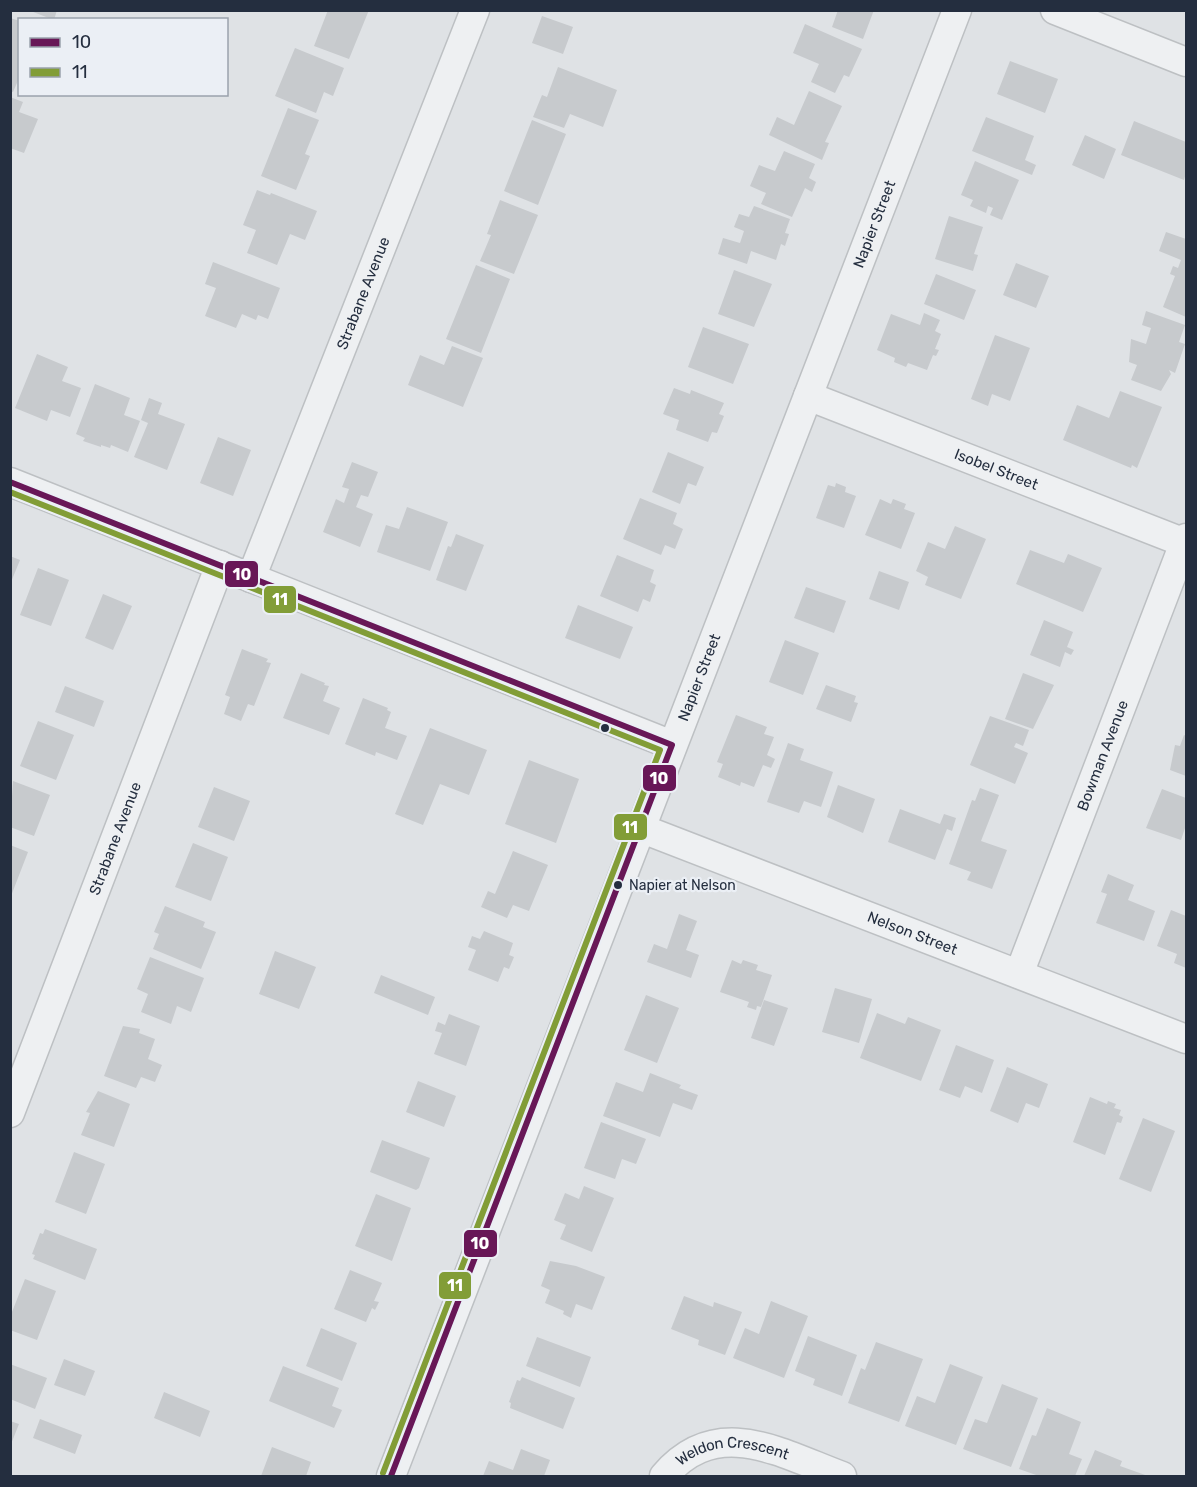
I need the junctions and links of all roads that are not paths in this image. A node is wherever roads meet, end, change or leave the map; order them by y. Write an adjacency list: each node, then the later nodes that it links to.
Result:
1 (475, 10): 9 (street, Strabane Avenue)
2 (957, 10): 5 (street, Napier Street)
3 (1055, 10): 4 (street)
4 (1186, 62)
5 (808, 396): 7 (street, Isobel Street); 10 (street, Napier Street)
6 (10, 482): 8 (street)
7 (1186, 541): 12 (street, Bowman Avenue)
8 (220, 565): 9 (street); 14 (street, Strabane Avenue)
9 (251, 578): 10 (street)
10 (672, 745): 11 (street, Napier Street)
11 (640, 828): 12 (street, Nelson Street); 15 (street, Napier Street)
12 (1018, 974): 13 (street, Nelson Street)
13 (1186, 1039)
14 (10, 1113)
15 (391, 1476)
16 (663, 1476): 17 (street, Weldon Crescent)
17 (842, 1476)

